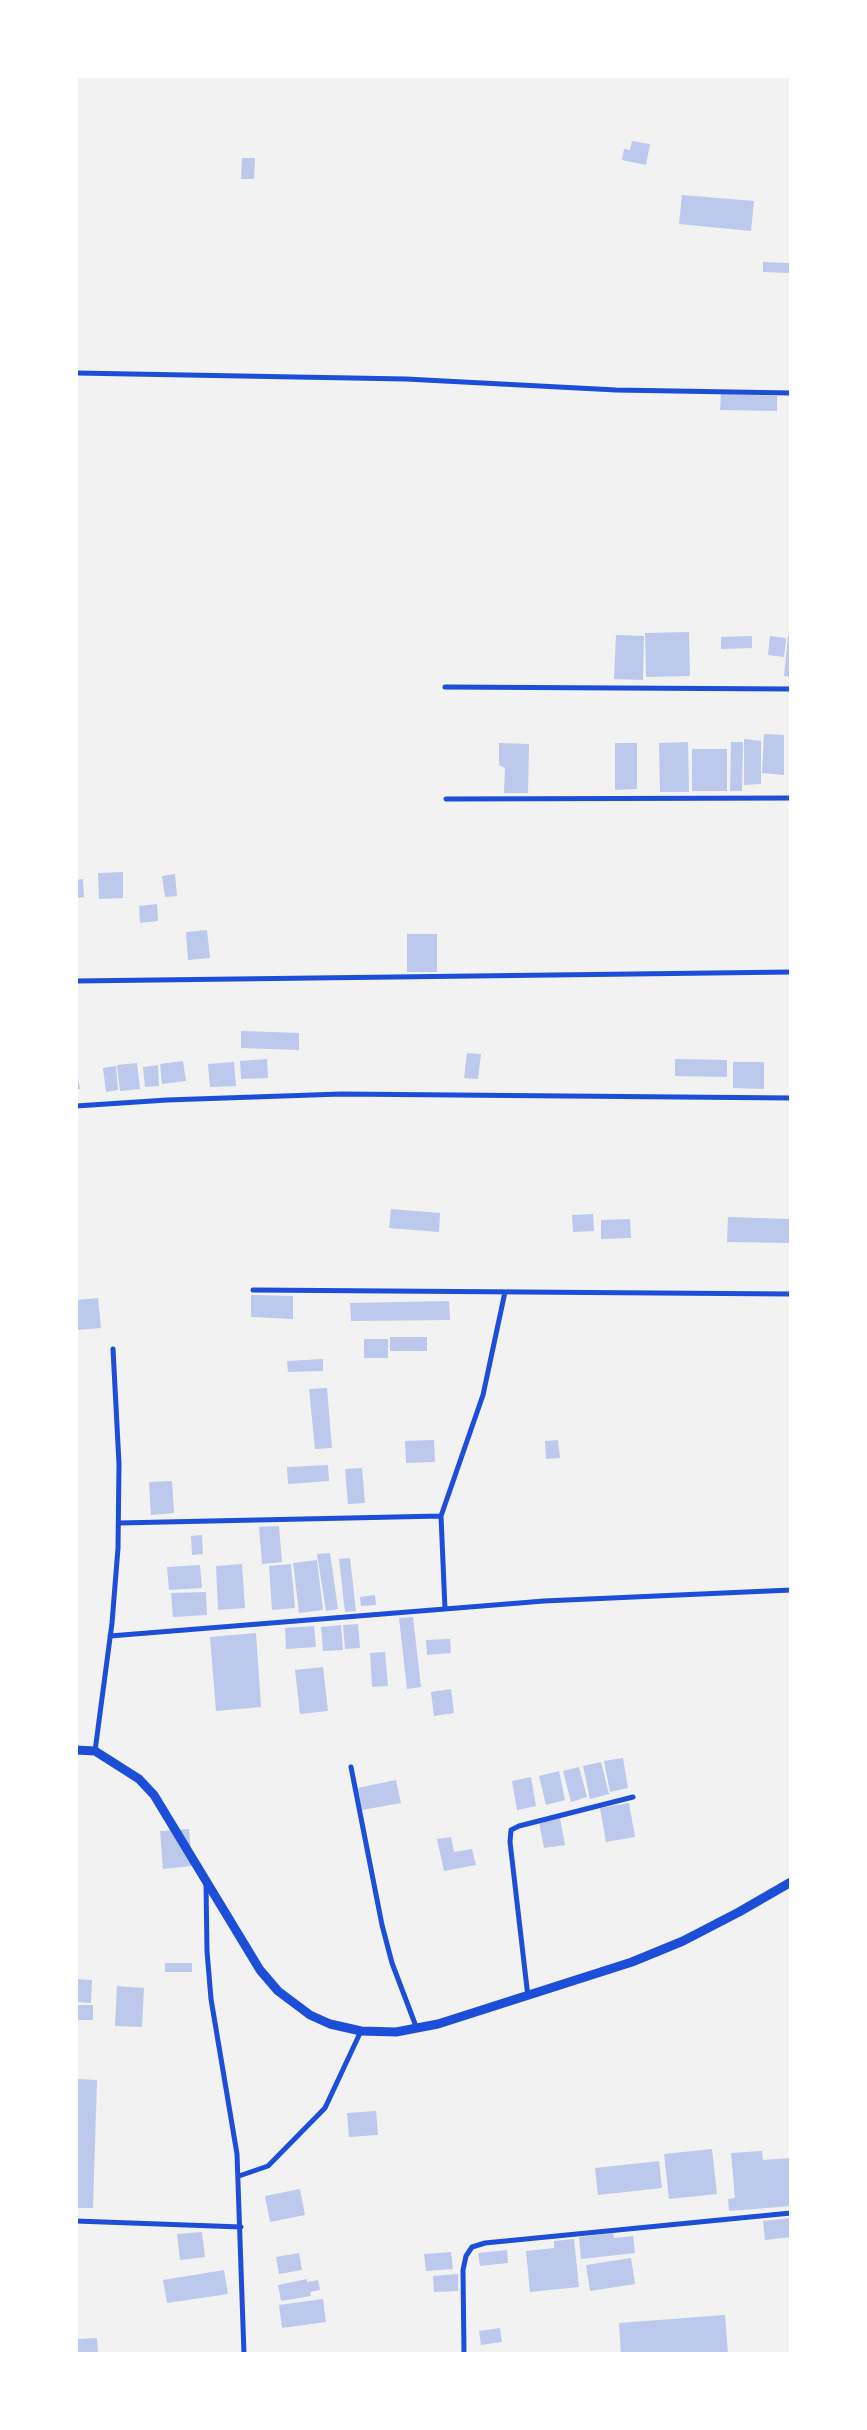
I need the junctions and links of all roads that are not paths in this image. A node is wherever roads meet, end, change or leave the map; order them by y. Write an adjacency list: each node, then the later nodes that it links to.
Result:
1 (76, 373): 2 (street)
2 (791, 393)
3 (445, 687): 4 (street)
4 (791, 689)
5 (791, 798): 6 (street)
6 (446, 799)
7 (791, 972): 8 (street)
8 (76, 981)
9 (791, 1098): 10 (street)
10 (76, 1106)
11 (253, 1290): 12 (street)
12 (505, 1292): 13 (street); 15 (street)
13 (791, 1294)
14 (113, 1350): 16 (street)
15 (441, 1516): 16 (street); 18 (street)
16 (118, 1523): 19 (street)
17 (791, 1590): 18 (street)
18 (444, 1609): 19 (street)
19 (110, 1636): 21 (street)
20 (76, 1750): 21 (street)
21 (95, 1751): 24 (street)
22 (351, 1767): 27 (street)
23 (633, 1797): 26 (street)
24 (206, 1879): 28 (street); 29 (street)
25 (791, 1882): 26 (street)
26 (528, 1996): 27 (street)
27 (417, 2029): 28 (street)
28 (361, 2032): 29 (street)
29 (239, 2176): 32 (street)
30 (791, 2212): 34 (street)
31 (76, 2221): 32 (street)
32 (241, 2227): 33 (street)
33 (244, 2354)
34 (464, 2354)

